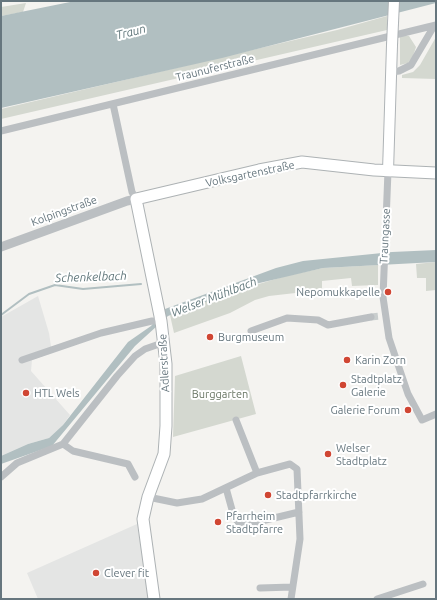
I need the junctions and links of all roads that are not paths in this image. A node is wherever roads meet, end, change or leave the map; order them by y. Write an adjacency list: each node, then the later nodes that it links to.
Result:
1 (394, 1): 3 (main road, Traungasse, bridge)
2 (435, 26): 3 (street, Traunuferstraße); 4 (street, Traunuferstraße)
3 (392, 72): 6 (main road, Traungasse)
4 (113, 104): 5 (street, Traunuferstraße); 8 (street, Adlerstraße)
5 (1, 131)
6 (388, 171): 7 (main road, Volksgartenstraße); 8 (main road, Volksgartenstraße); 15 (street, Traungasse)
7 (436, 173)
8 (136, 199): 9 (street, Kolpingstraße); 11 (main road, Adlerstraße)
9 (1, 247)
10 (371, 318): 12 (street)
11 (159, 320): 13 (main road, Adlerstraße); 14 (street)
12 (251, 331)
13 (164, 342): 17 (street); 22 (main road, Adlerstraße)
14 (22, 360)
15 (436, 414)
16 (236, 420): 18 (street)
17 (63, 444): 19 (street); 20 (street)
18 (257, 473): 21 (street); 23 (street)
19 (1, 477)
20 (135, 477)
21 (226, 488): 22 (street); 23 (street)
22 (148, 497): 27 (main road, Adlerstraße)
23 (299, 512): 25 (street)
24 (424, 584): 29 (street)
25 (292, 587): 26 (street); 28 (street)
26 (260, 588)
27 (154, 599)
28 (291, 599)
29 (377, 599)

